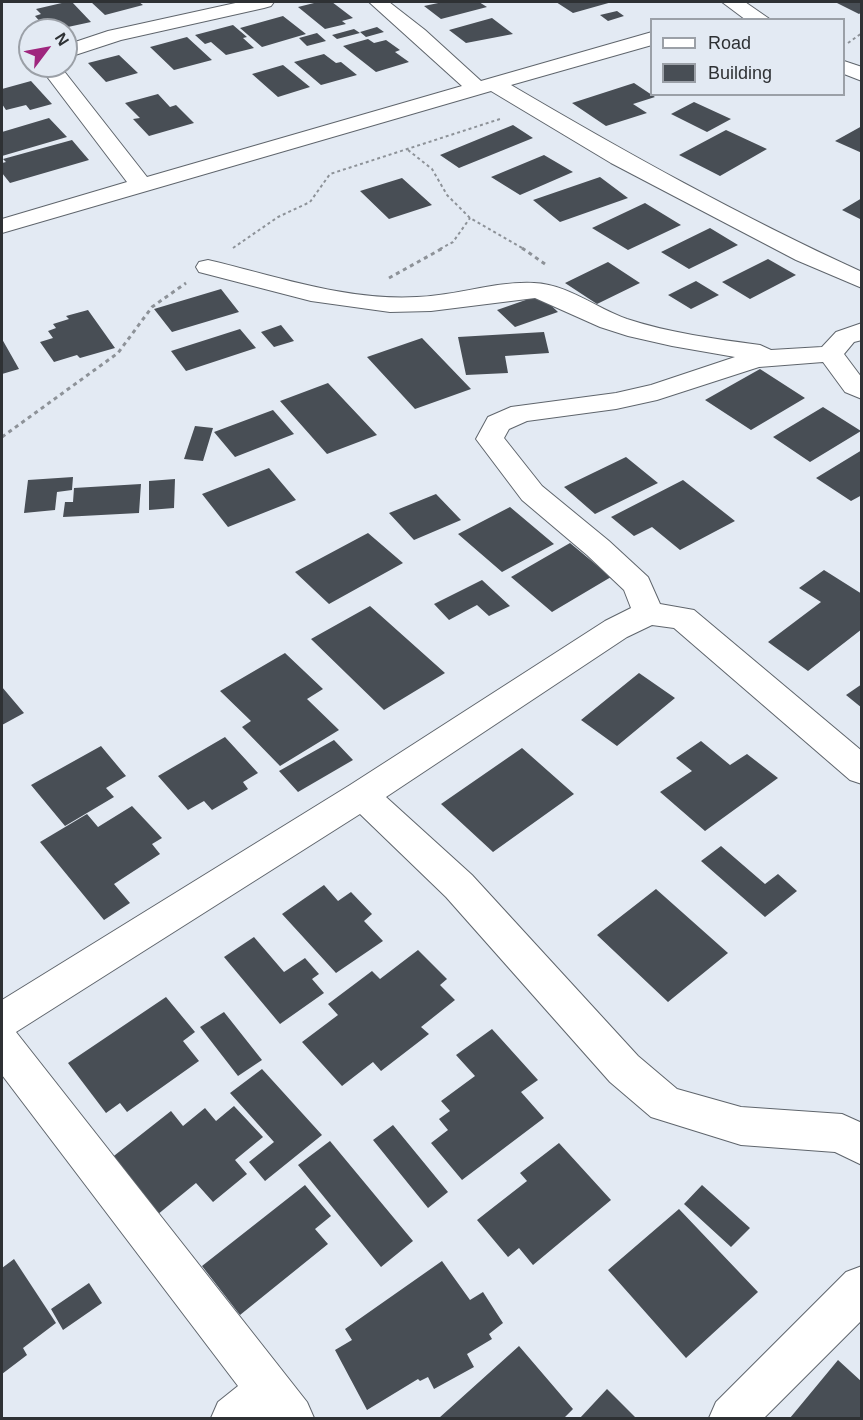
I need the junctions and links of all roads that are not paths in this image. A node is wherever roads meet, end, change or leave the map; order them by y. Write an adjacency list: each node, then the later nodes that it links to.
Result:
1 (264, 2): 4 (street)
2 (378, 2): 8 (street)
3 (650, 38): 8 (street)
4 (78, 48)
5 (845, 68): 6 (street)
6 (861, 75)
7 (58, 78): 9 (street)
8 (486, 86): 9 (street); 12 (street)
9 (142, 186): 10 (street)
10 (2, 226)
11 (208, 267): 15 (street)
12 (861, 281)
13 (861, 331): 14 (street)
14 (830, 354): 15 (street); 16 (street)
15 (780, 356): 17 (street)
16 (861, 392)
17 (649, 613): 18 (street); 19 (street)
18 (861, 771)
19 (362, 795): 20 (street); 22 (street)
20 (2, 1020)
21 (2, 1045): 24 (street)
22 (861, 1146)
23 (860, 1293): 26 (street)
24 (280, 1404): 25 (street)
25 (234, 1419)
26 (732, 1419)

